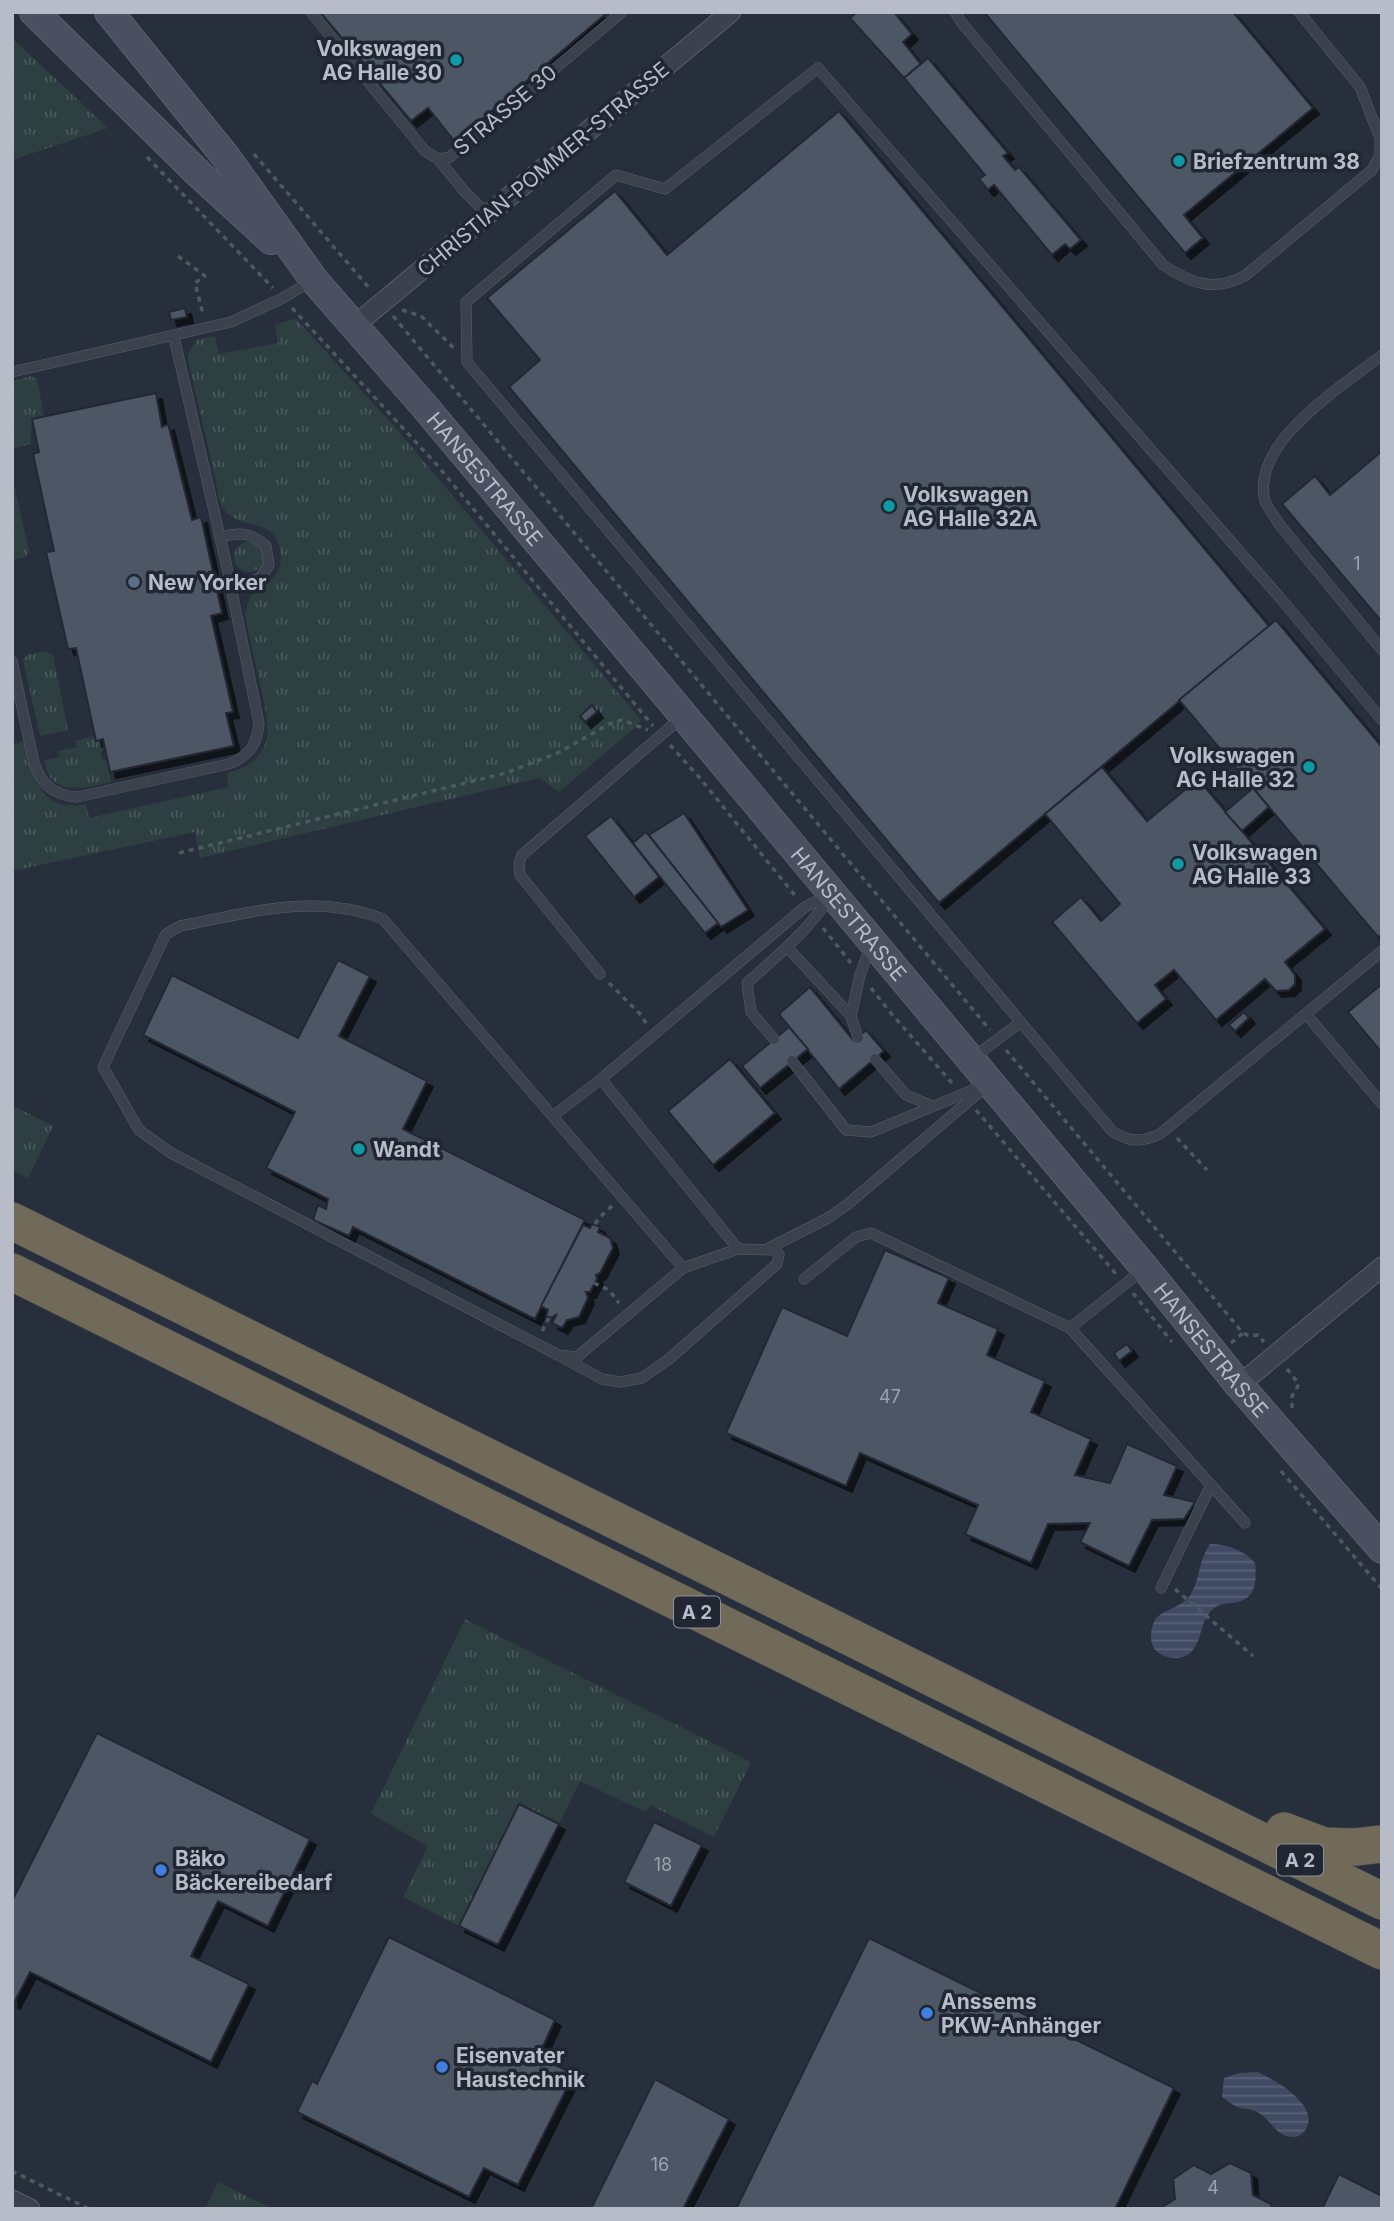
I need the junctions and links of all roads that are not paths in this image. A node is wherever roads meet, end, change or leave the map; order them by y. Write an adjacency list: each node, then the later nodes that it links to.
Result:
1 (34, 12): 10 (main road, HANSESTRASSE)
2 (109, 12): 10 (main road, HANSESTRASSE)
3 (310, 12): 8 (lane, STRASSE 30)
4 (622, 12): 8 (lane, STRASSE 30)
5 (731, 12): 9 (street, CHRISTIAN-POMMER-STRASSE)
6 (955, 12): 7 (lane)
7 (1299, 12)
8 (438, 159): 9 (lane)
9 (488, 215): 11 (street, CHRISTIAN-POMMER-STRASSE)
10 (314, 280): 11 (main road, HANSESTRASSE); 12 (lane)
11 (354, 326): 19 (main road, HANSESTRASSE)
12 (173, 337): 14 (lane); 15 (lane)
13 (1382, 355): 17 (lane)
14 (12, 372)
15 (220, 537): 16 (lane); 16 (lane)
16 (231, 588): 18 (lane)
17 (1382, 650)
18 (12, 661)
19 (684, 716): 21 (main road, HANSESTRASSE); 25 (lane)
20 (1382, 720): 28 (lane)
21 (833, 893): 22 (main road, HANSESTRASSE); 23 (lane); 34 (lane)
22 (872, 941): 27 (lane); 32 (main road, HANSESTRASSE)
23 (787, 947): 27 (lane); 30 (lane)
24 (1382, 951): 26 (lane)
25 (600, 974)
26 (1306, 1014): 28 (lane); 37 (lane)
27 (851, 1016): 29 (lane)
28 (1021, 1022): 32 (lane)
29 (858, 1038)
30 (774, 1040)
31 (875, 1059): 38 (lane)
32 (971, 1060): 35 (main road, HANSESTRASSE)
33 (792, 1061): 38 (lane)
34 (601, 1079): 39 (lane); 41 (lane)
35 (990, 1083): 36 (lane); 46 (main road, HANSESTRASSE)
36 (965, 1098): 38 (lane); 42 (lane)
37 (1382, 1104)
38 (932, 1107)
39 (552, 1116): 44 (lane); 49 (lane)
40 (12, 1221): 55 (highway, A 2)
41 (738, 1249): 42 (lane); 44 (lane)
42 (766, 1249): 49 (lane)
43 (1382, 1267): 50 (street)
44 (683, 1268): 49 (lane)
45 (12, 1272): 58 (highway, A 2)
46 (1135, 1276): 48 (lane); 50 (main road, HANSESTRASSE)
47 (804, 1279): 48 (lane)
48 (1070, 1328): 51 (lane)
49 (558, 1355)
50 (1239, 1385): 53 (main road, HANSESTRASSE)
51 (1212, 1486): 52 (lane); 54 (lane)
52 (1245, 1522)
53 (1382, 1549)
54 (1161, 1588)
55 (1217, 1819): 56 (highway); 57 (highway, A 2)
56 (1382, 1844)
57 (1382, 1900)
58 (1382, 1951)
59 (12, 2200): 60 (street)
60 (30, 2209)

